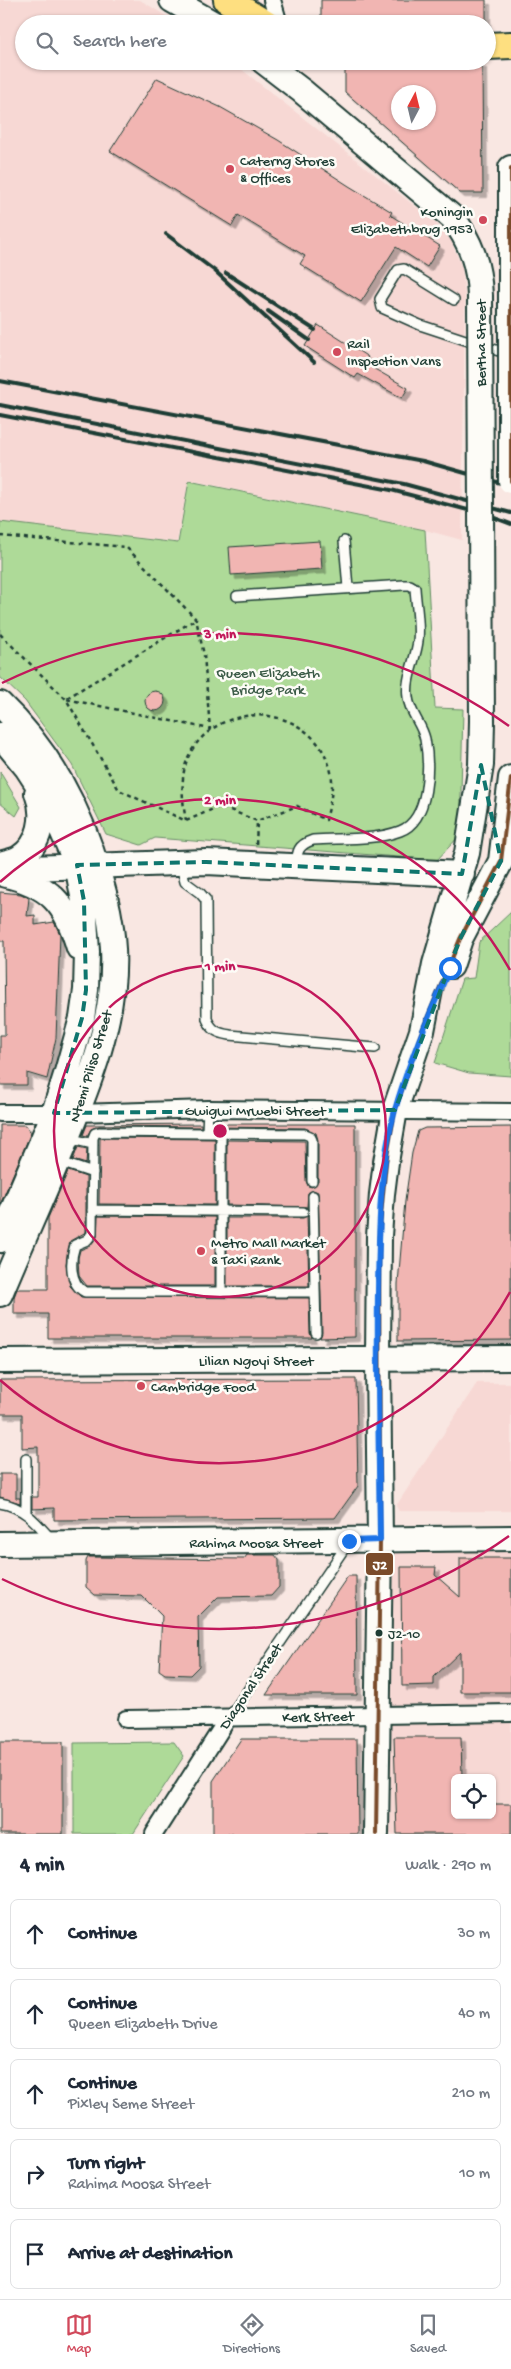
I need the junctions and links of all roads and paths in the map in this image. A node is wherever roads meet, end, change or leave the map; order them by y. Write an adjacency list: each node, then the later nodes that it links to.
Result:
1 (172, 0): 4 (street)
2 (227, 0): 5 (main road)
3 (272, 0): 6 (street)
4 (198, 15)
5 (251, 15)
6 (276, 15)
7 (511, 45): 8 (main road)
8 (496, 46)
9 (274, 70): 26 (street, Bertha Street, bridge)
10 (511, 168): 11 (street)
11 (511, 224): 13 (street)
12 (454, 300): 14 (lane)
13 (511, 302): 15 (street, bridge)
14 (511, 355)
15 (511, 481)
16 (0, 536): 20 (path)
17 (344, 541): 18 (lane)
18 (348, 588): 19 (lane); 35 (lane)
19 (237, 596)
20 (196, 619): 22 (path); 24 (path)
21 (0, 634): 22 (path)
22 (66, 698): 24 (path); 29 (path)
23 (0, 704): 34 (street, Ntemi Piliso Street)
24 (210, 729): 29 (path); 30 (path)
25 (0, 735): 27 (street, Ntemi Piliso Street)
26 (481, 765): 37 (street); 39 (street)
27 (27, 768): 33 (street); 34 (street, Ntemi Piliso Street)
28 (511, 778): 37 (street)
29 (186, 821): 30 (path)
30 (257, 821): 31 (path)
31 (256, 854)
32 (180, 862): 34 (street); 35 (street); 42 (lane)
33 (0, 864)
34 (86, 865): 36 (street); 40 (street, Ntemi Piliso Street); 48 (street, Ntemi Piliso Street)
35 (296, 867): 39 (street)
36 (0, 868)
37 (506, 868): 41 (street)
38 (0, 874): 40 (street)
39 (462, 874): 41 (street)
40 (86, 973): 47 (street, Ntemi Piliso Street)
41 (422, 1031): 44 (street)
42 (375, 1048)
43 (208, 1109): 44 (street, Gwigwi Mrwebi Street); 48 (street, Gwigwi Mrwebi Street); 49 (lane)
44 (395, 1110): 45 (street, Gwigwi Mrwebi Street); 66 (street)
45 (511, 1112)
46 (0, 1113): 47 (street, Gwigwi Mrwebi Street)
47 (54, 1113): 48 (street, Gwigwi Mrwebi Street); 60 (street, Ntemi Piliso Street)
48 (77, 1114): 51 (street, Ntemi Piliso Street)
49 (207, 1131): 50 (lane); 52 (lane)
50 (221, 1132): 55 (lane); 58 (lane)
51 (67, 1138): 52 (lane); 53 (street, Ntemi Piliso Street)
52 (93, 1144): 54 (lane)
53 (57, 1161): 54 (lane); 63 (street, Ntemi Piliso Street)
54 (93, 1173): 57 (lane)
55 (312, 1181)
56 (313, 1196): 62 (lane)
57 (92, 1210): 58 (lane); 61 (lane)
58 (222, 1211): 59 (lane); 61 (lane)
59 (303, 1212)
60 (0, 1240)
61 (221, 1292): 62 (lane)
62 (315, 1292): 64 (lane)
63 (0, 1294)
64 (316, 1333)
65 (511, 1358): 66 (street, Lilian Ngoyi Street)
66 (378, 1359): 67 (street, Lilian Ngoyi Street); 72 (street)
67 (0, 1361)
68 (26, 1458): 70 (lane)
69 (0, 1504): 70 (lane)
70 (26, 1512): 74 (lane)
71 (511, 1538): 72 (street, Rahima Moosa Street)
72 (380, 1540): 73 (street, Rahima Moosa Street); 77 (street)
73 (349, 1541): 74 (street, Rahima Moosa Street); 78 (lane, Diagonal Street)
74 (54, 1543): 75 (street, Rahima Moosa Street)
75 (0, 1544)
76 (511, 1713): 77 (street, Kerk Street)
77 (376, 1715): 78 (street, Kerk Street); 81 (street)
78 (228, 1718): 79 (street, Kerk Street); 80 (street, Diagonal Street)
79 (126, 1719)
80 (154, 1834)
81 (376, 1834)

